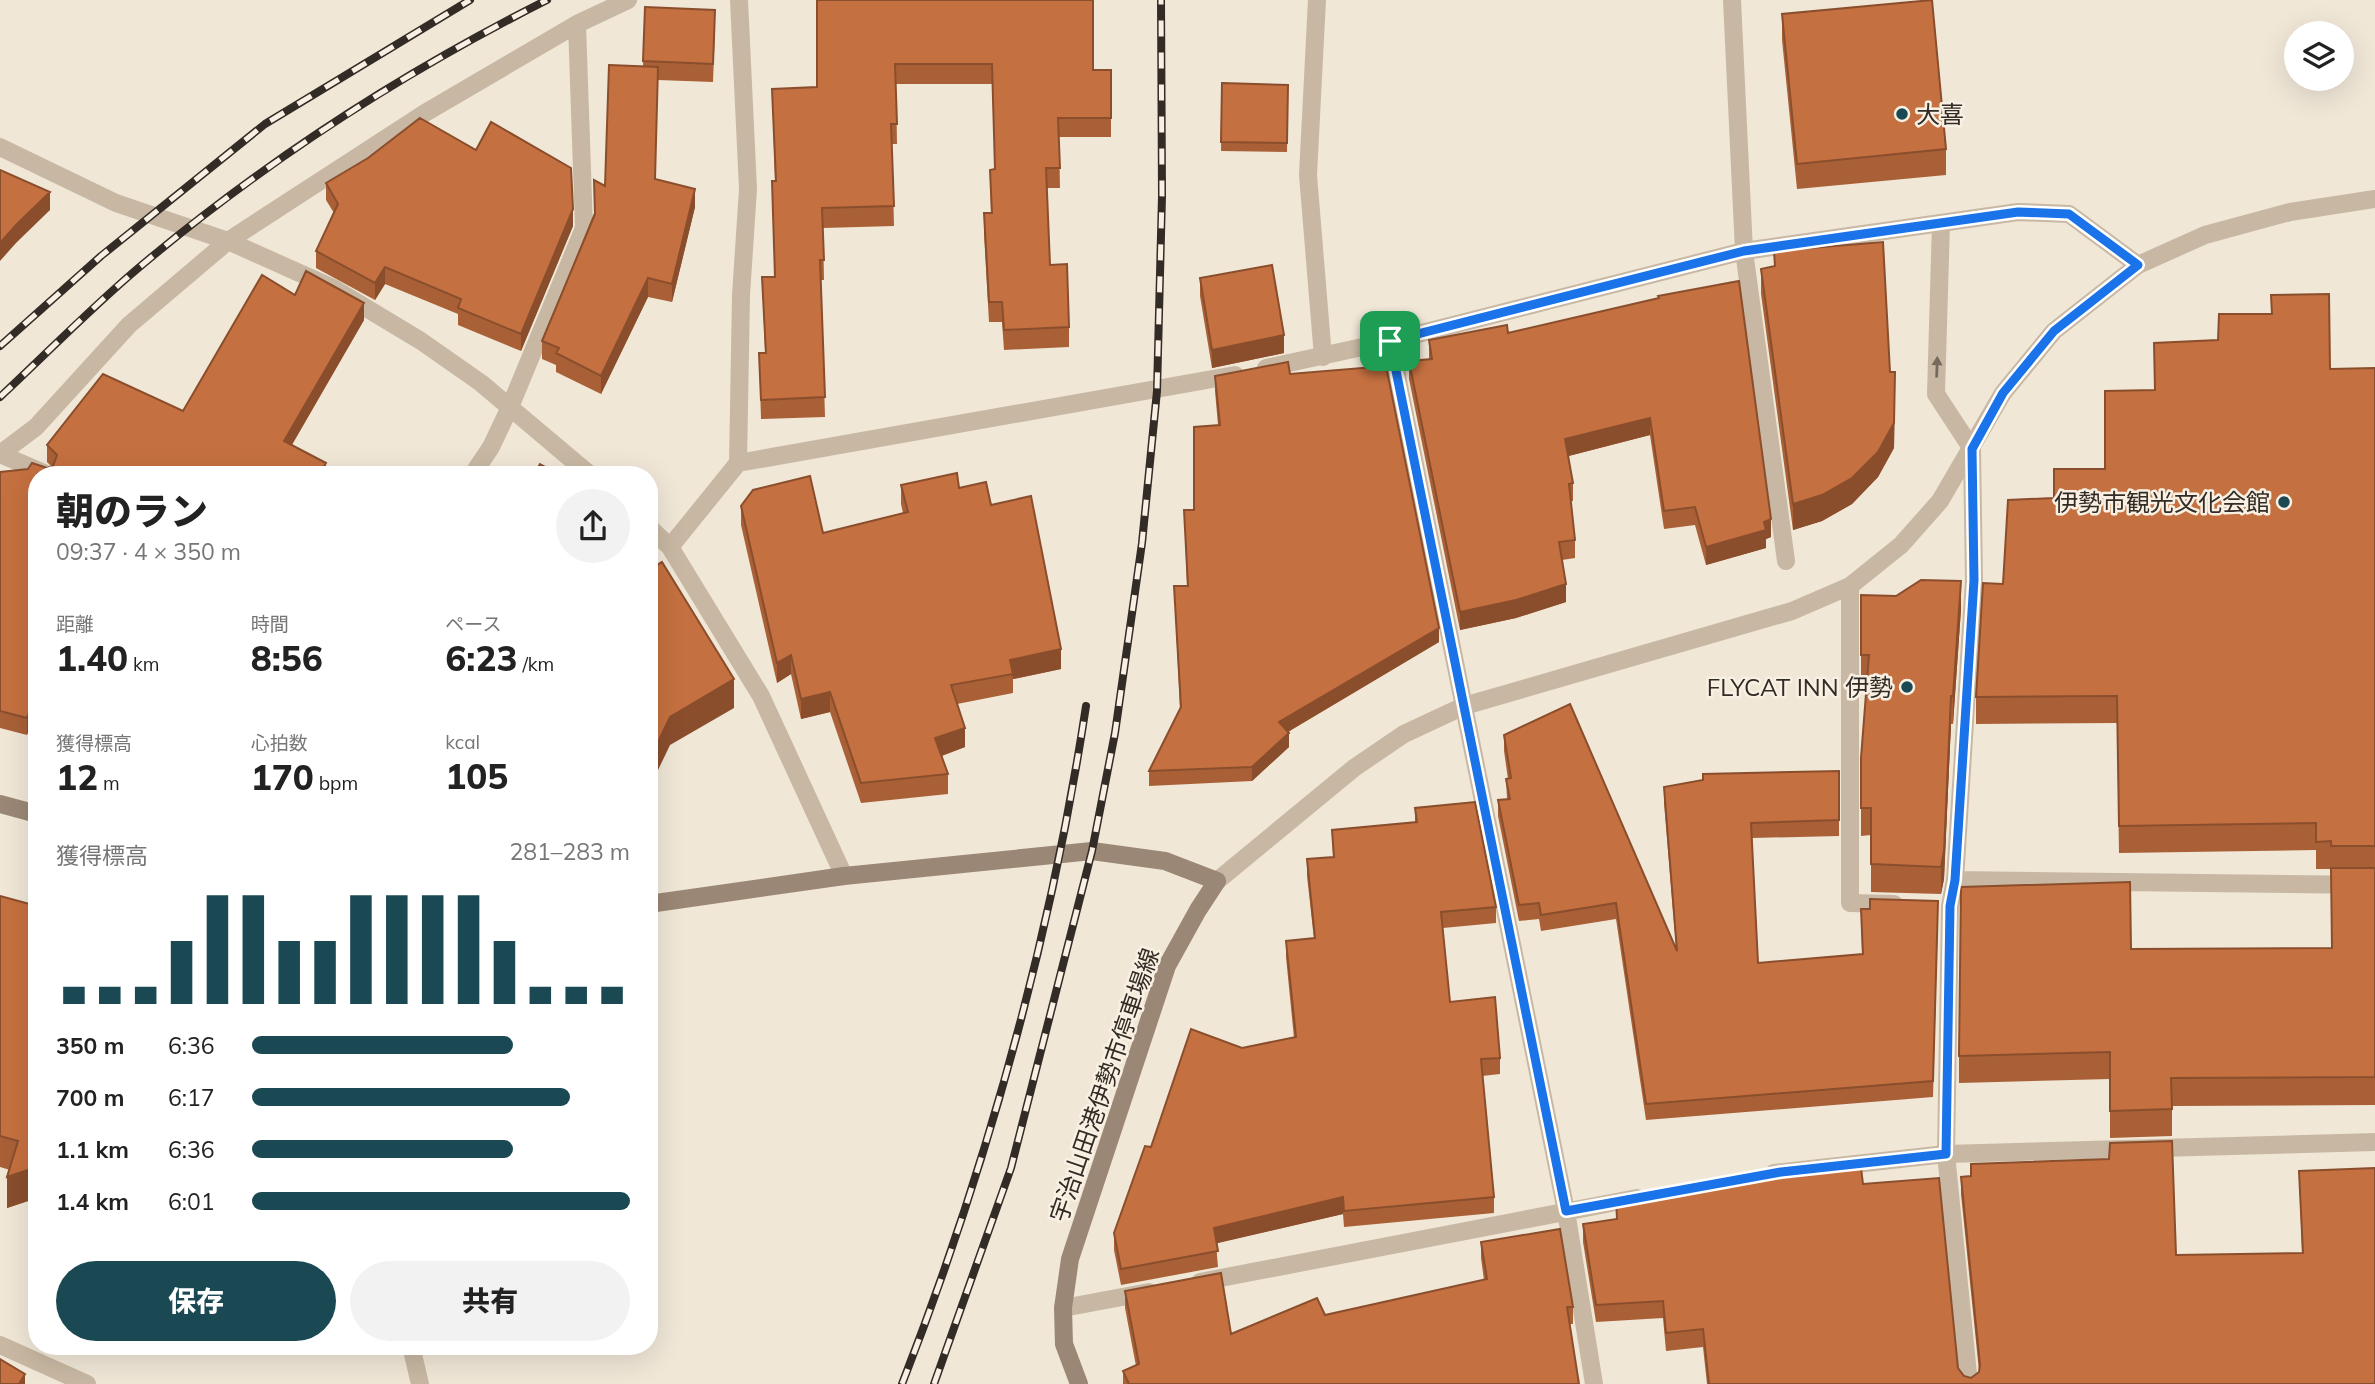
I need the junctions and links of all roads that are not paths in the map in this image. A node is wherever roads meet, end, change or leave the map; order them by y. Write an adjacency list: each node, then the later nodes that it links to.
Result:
1 (628, 0): 5 (street)
2 (739, 0): 17 (street)
3 (1317, 0): 13 (street)
4 (1732, 0): 10 (street)
5 (577, 24): 9 (street); 14 (street)
6 (0, 146): 9 (street)
7 (2375, 199): 11 (street)
8 (1941, 223): 10 (street); 11 (street); 15 (street, one-way to 8)
9 (228, 241): 14 (street); 16 (street)
10 (1744, 251): 12 (street); 23 (street)
11 (2138, 265): 15 (street)
12 (1390, 341): 13 (street); 25 (street)
13 (1323, 357): 17 (street)
14 (510, 407): 19 (street); 20 (street)
15 (1972, 449): 24 (street); 29 (street)
16 (0, 454): 18 (street)
17 (738, 463): 22 (street)
18 (28, 466)
19 (478, 466)
20 (580, 466)
21 (658, 536): 22 (street)
22 (670, 547): 28 (street)
23 (1786, 561)
24 (1850, 586): 25 (street); 33 (street)
25 (1464, 706): 30 (street); 38 (street)
26 (0, 804): 27 (main road)
27 (28, 812)
28 (844, 876): 30 (main road); 32 (main road)
29 (1955, 880): 31 (street); 35 (street)
30 (1217, 881): 39 (main road, 宇治山田港伊勢市停車場線)
31 (2375, 885)
32 (658, 903)
33 (1913, 905)
34 (2375, 1142): 35 (street)
35 (1946, 1154): 36 (street); 46 (street)
36 (1756, 1176)
37 (1655, 1195): 38 (street)
38 (1566, 1211): 39 (street); 45 (street)
39 (1063, 1308): 44 (main road, 宇治山田港伊勢市停車場線)
40 (0, 1345): 42 (street)
41 (413, 1355): 43 (street)
42 (77, 1383)
43 (420, 1384)
44 (1079, 1384)
45 (1594, 1384)
46 (1969, 1384)

